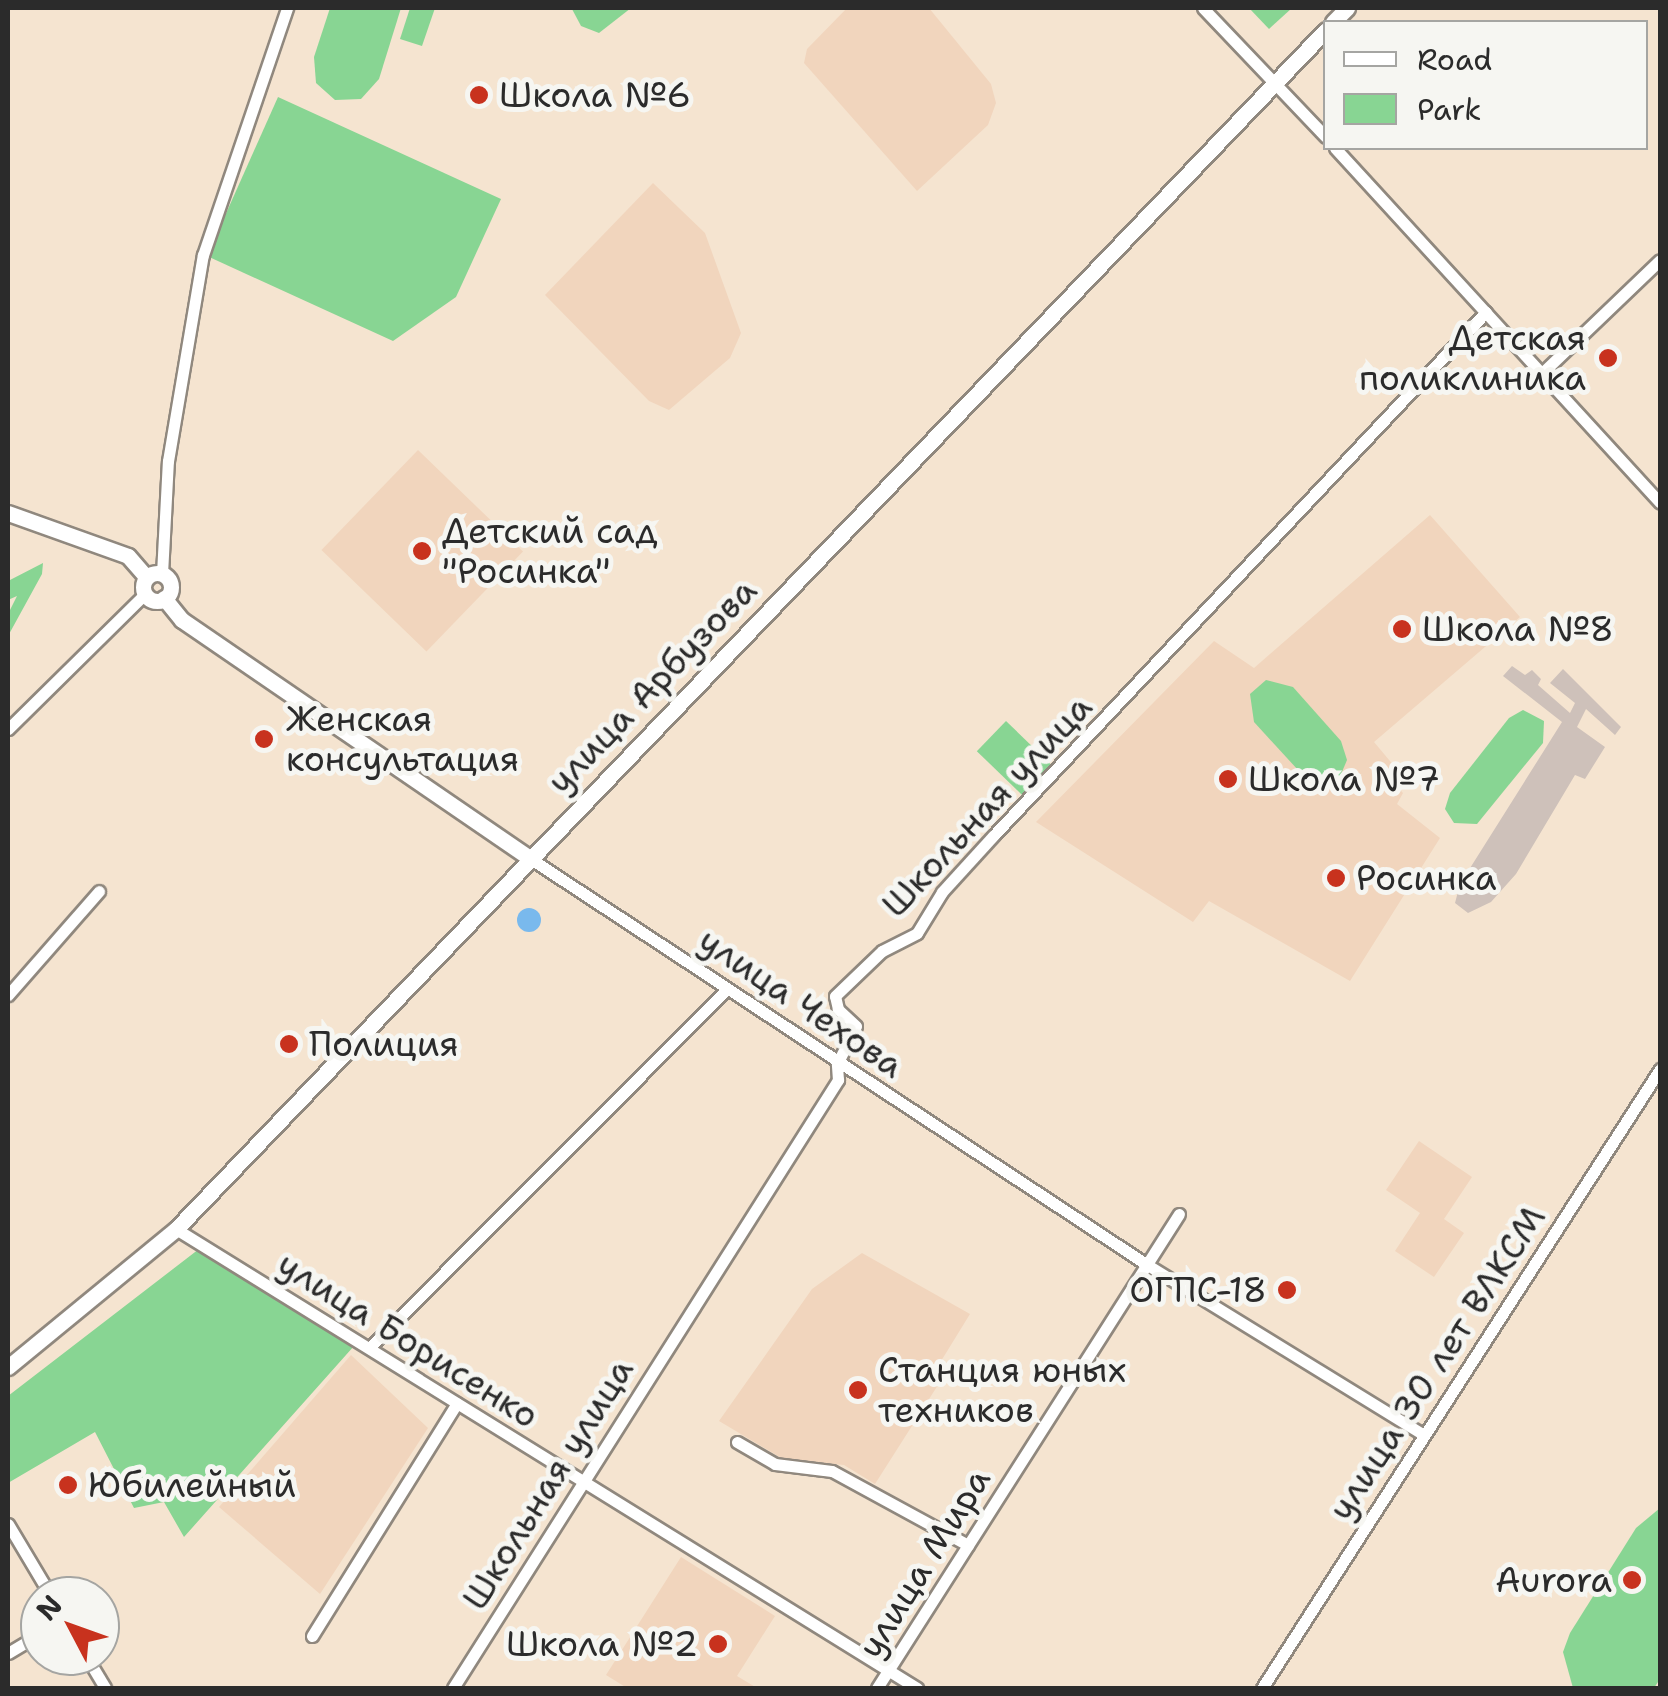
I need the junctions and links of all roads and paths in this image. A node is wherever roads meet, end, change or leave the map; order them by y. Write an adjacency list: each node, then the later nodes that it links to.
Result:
1 (287, 8): 12 (street)
2 (1203, 8): 4 (street)
3 (1323, 33): 4 (street, улица Арбузова)
4 (1275, 82): 5 (street); 15 (street, улица Арбузова)
5 (1323, 134)
6 (1338, 150): 8 (street)
7 (1660, 260): 9 (street)
8 (1486, 312): 9 (street); 19 (street, Школьная улица)
9 (1542, 373): 10 (street)
10 (1660, 503)
11 (8, 513): 12 (street)
12 (151, 582): 13 (street); 13 (street); 14 (street)
13 (164, 598): 15 (street, улица Чехова)
14 (8, 729)
15 (528, 856): 17 (street, улица Чехова); 22 (street, улица Арбузова)
16 (100, 891): 18 (street)
17 (726, 990): 19 (street, улица Чехова); 24 (street)
18 (8, 995)
19 (837, 1064): 23 (street, улица Чехова); 29 (street, Школьная улица)
20 (1660, 1069): 27 (street, улица 30 лет ВЛКСМ)
21 (1179, 1214): 23 (street, улица Мира)
22 (176, 1229): 24 (street, улица Борисенко); 25 (street, улица Арбузова)
23 (1146, 1264): 27 (street, улица Чехова); 31 (street, улица Мира)
24 (369, 1348): 26 (street, улица Борисенко)
25 (8, 1367)
26 (457, 1403): 29 (street, улица Борисенко); 33 (street)
27 (1422, 1434): 38 (street, улица 30 лет ВЛКСМ)
28 (737, 1442): 31 (street)
29 (584, 1482): 34 (street, улица Борисенко); 35 (street, Школьная улица)
30 (8, 1524): 32 (street)
31 (968, 1545): 34 (street, улица Мира)
32 (39, 1576)
33 (312, 1636)
34 (888, 1670): 36 (street, улица Мира); 37 (street, улица Борисенко)
35 (454, 1688)
36 (877, 1688)
37 (917, 1688)
38 (1262, 1688)

